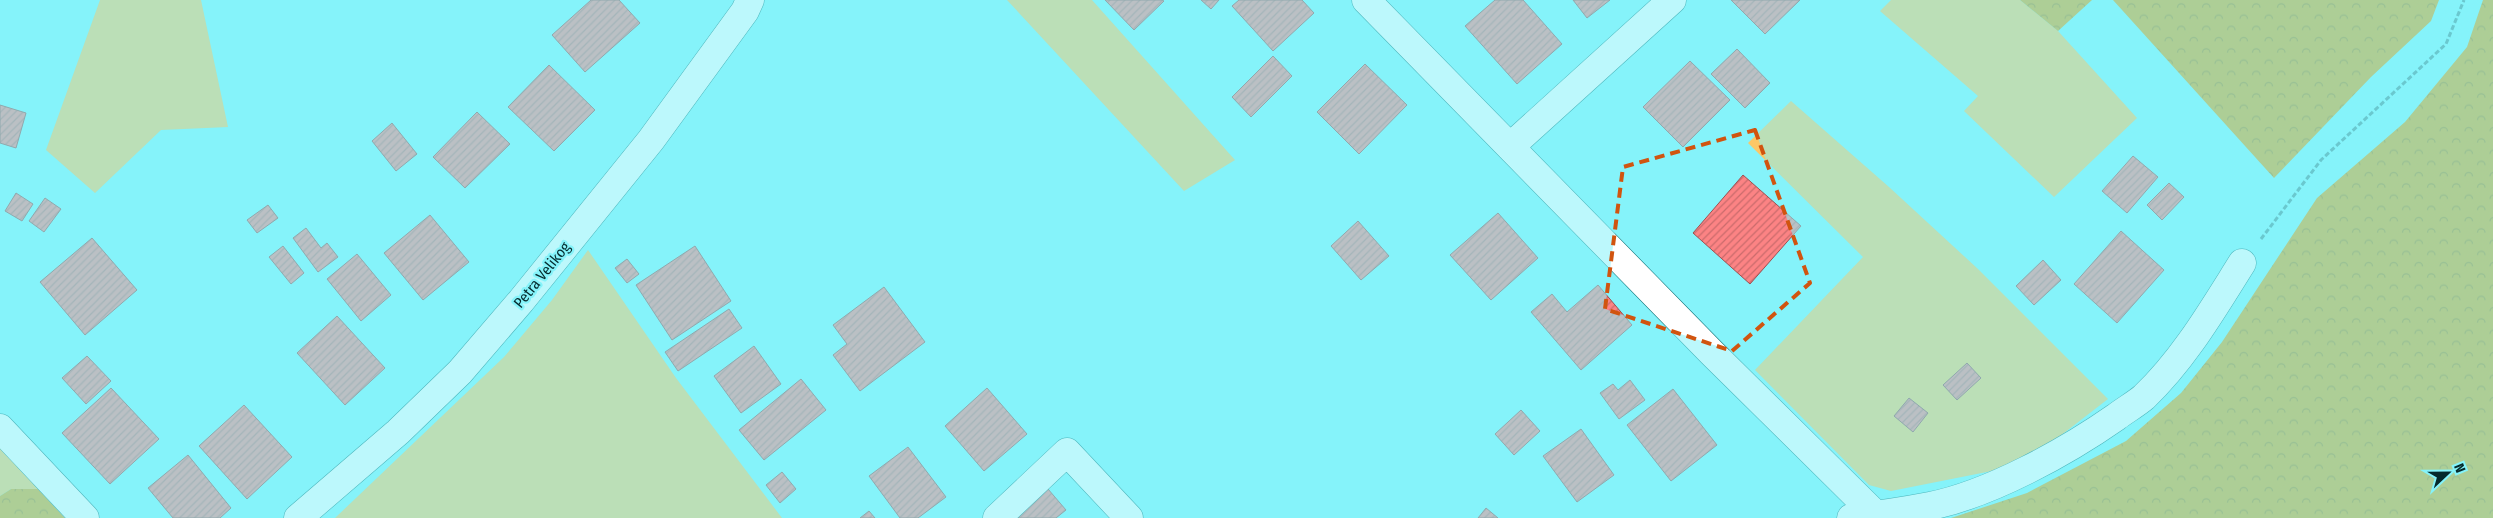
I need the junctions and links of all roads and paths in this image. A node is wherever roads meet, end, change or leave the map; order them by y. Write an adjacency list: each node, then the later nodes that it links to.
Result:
1 (1366, 0): 5 (street)
2 (1672, 0): 5 (street)
3 (2464, 0): 6 (path)
4 (744, 4): 10 (street, Petra Velikog)
5 (1511, 146): 8 (street)
6 (2242, 263): 8 (street)
7 (0, 428): 9 (street)
8 (1864, 516)
9 (85, 518)
10 (298, 518)
11 (997, 518): 12 (street)
12 (1129, 518)

